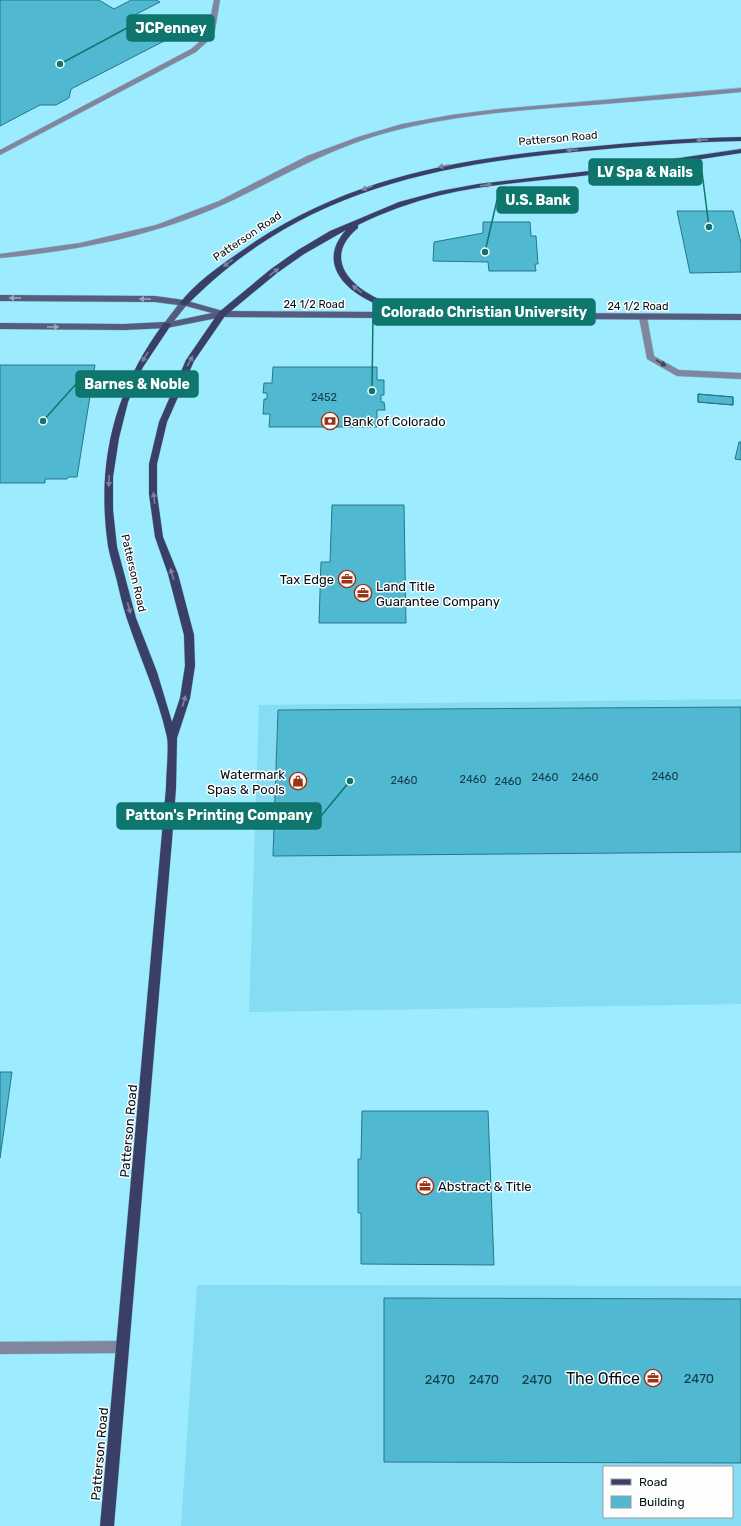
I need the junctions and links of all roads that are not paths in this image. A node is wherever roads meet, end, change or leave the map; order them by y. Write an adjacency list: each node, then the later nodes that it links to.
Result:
1 (217, 0): 5 (street)
2 (741, 90): 7 (street)
3 (741, 138): 9 (main road, Patterson Road, one-way to 9)
4 (741, 151): 6 (main road, Patterson Road, one-way to 4)
5 (0, 153)
6 (368, 217): 10 (main road, Patterson Road, one-way to 6); 11 (main road, one-way to 6)
7 (0, 256)
8 (0, 298): 9 (street, 24 1/2 Road, one-way to 8)
9 (184, 303): 10 (street, 24 1/2 Road); 14 (street, Patterson Road)
10 (222, 314): 11 (street, 24 1/2 Road); 14 (street, 24 1/2 Road); 17 (main road, Patterson Road, one-way to 10)
11 (447, 316): 12 (street, 24 1/2 Road)
12 (643, 317): 13 (street, 24 1/2 Road); 16 (street, one-way to 16)
13 (741, 317)
14 (167, 325): 15 (street, 24 1/2 Road, one-way to 14); 17 (main road, Patterson Road, one-way to 17)
15 (0, 326)
16 (741, 376)
17 (172, 738): 18 (main road, Patterson Road)
18 (123, 1347): 19 (street); 20 (main road, Patterson Road)
19 (0, 1348)
20 (107, 1526)

